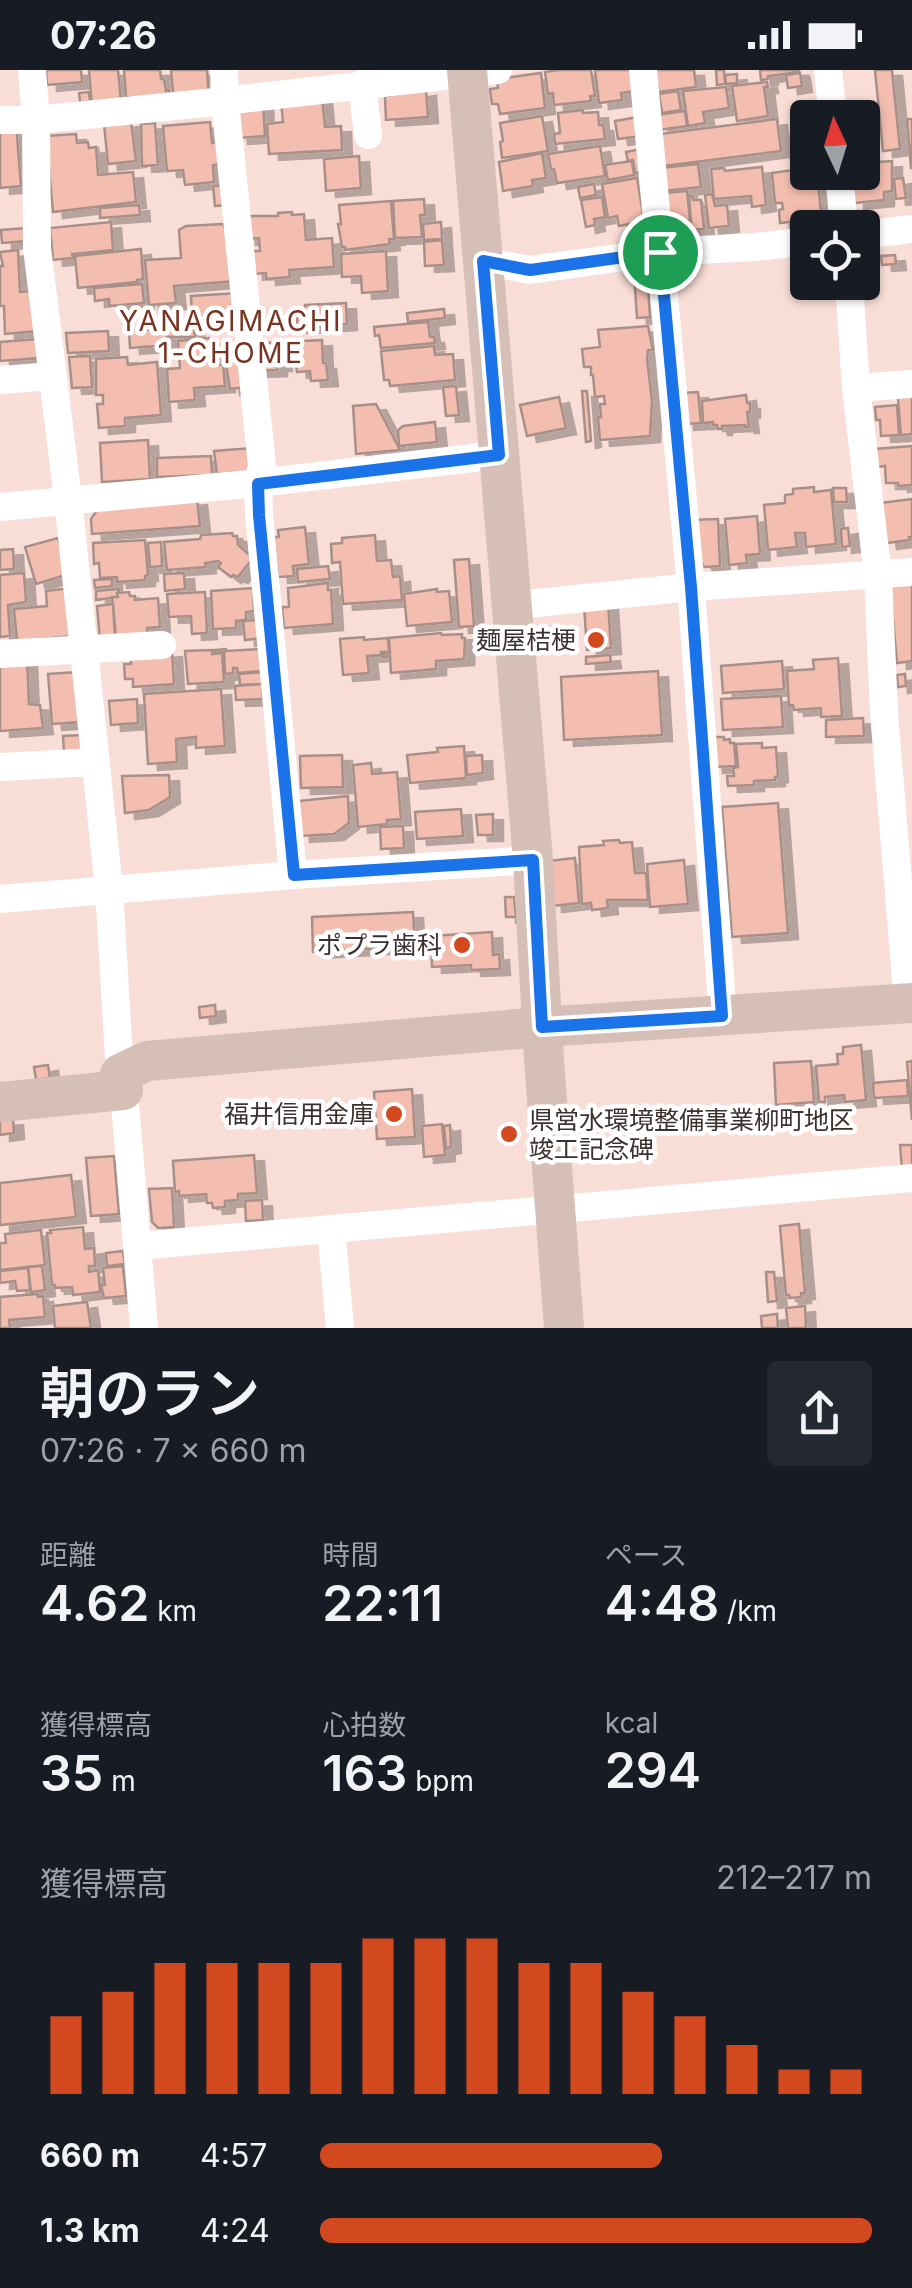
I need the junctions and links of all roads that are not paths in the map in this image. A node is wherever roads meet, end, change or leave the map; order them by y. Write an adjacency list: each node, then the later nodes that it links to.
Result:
1 (32, 70): 10 (street)
2 (224, 70): 8 (street)
3 (643, 70): 15 (street)
4 (828, 70): 7 (street)
5 (478, 71): 6 (street); 16 (street)
6 (362, 84): 8 (street); 11 (street)
7 (831, 100)
8 (225, 101): 10 (street); 23 (street)
9 (0, 120): 10 (street)
10 (36, 120): 18 (street)
11 (368, 136)
12 (912, 229): 13 (street)
13 (880, 233)
14 (790, 244): 15 (street)
15 (660, 252): 16 (street); 28 (street)
16 (483, 261): 22 (street)
17 (849, 300): 21 (street)
18 (53, 376): 19 (street); 24 (street)
19 (0, 380)
20 (912, 384): 21 (street)
21 (856, 388): 27 (street)
22 (499, 455): 23 (street); 29 (street)
23 (258, 484): 24 (street); 37 (street)
24 (68, 499): 25 (street); 31 (street)
25 (0, 507)
26 (912, 572): 27 (street)
27 (878, 576): 28 (street); 33 (street)
28 (691, 587): 29 (street); 41 (street)
29 (511, 599): 36 (street)
30 (162, 645): 31 (street)
31 (84, 650): 32 (street); 34 (street)
32 (0, 654)
33 (898, 712): 40 (street)
34 (96, 762): 35 (street); 38 (street)
35 (0, 767)
36 (533, 860): 37 (street); 42 (street)
37 (294, 875): 38 (street)
38 (109, 888): 39 (street); 43 (street)
39 (0, 899)
40 (910, 1003): 41 (street)
41 (722, 1016): 42 (street)
42 (542, 1027): 43 (street); 46 (street)
43 (121, 1082): 44 (street); 48 (street)
44 (0, 1102)
45 (912, 1178): 46 (street)
46 (556, 1210): 47 (street); 51 (street)
47 (330, 1229): 48 (street); 50 (street)
48 (137, 1246): 49 (street)
49 (144, 1328)
50 (340, 1328)
51 (564, 1328)

